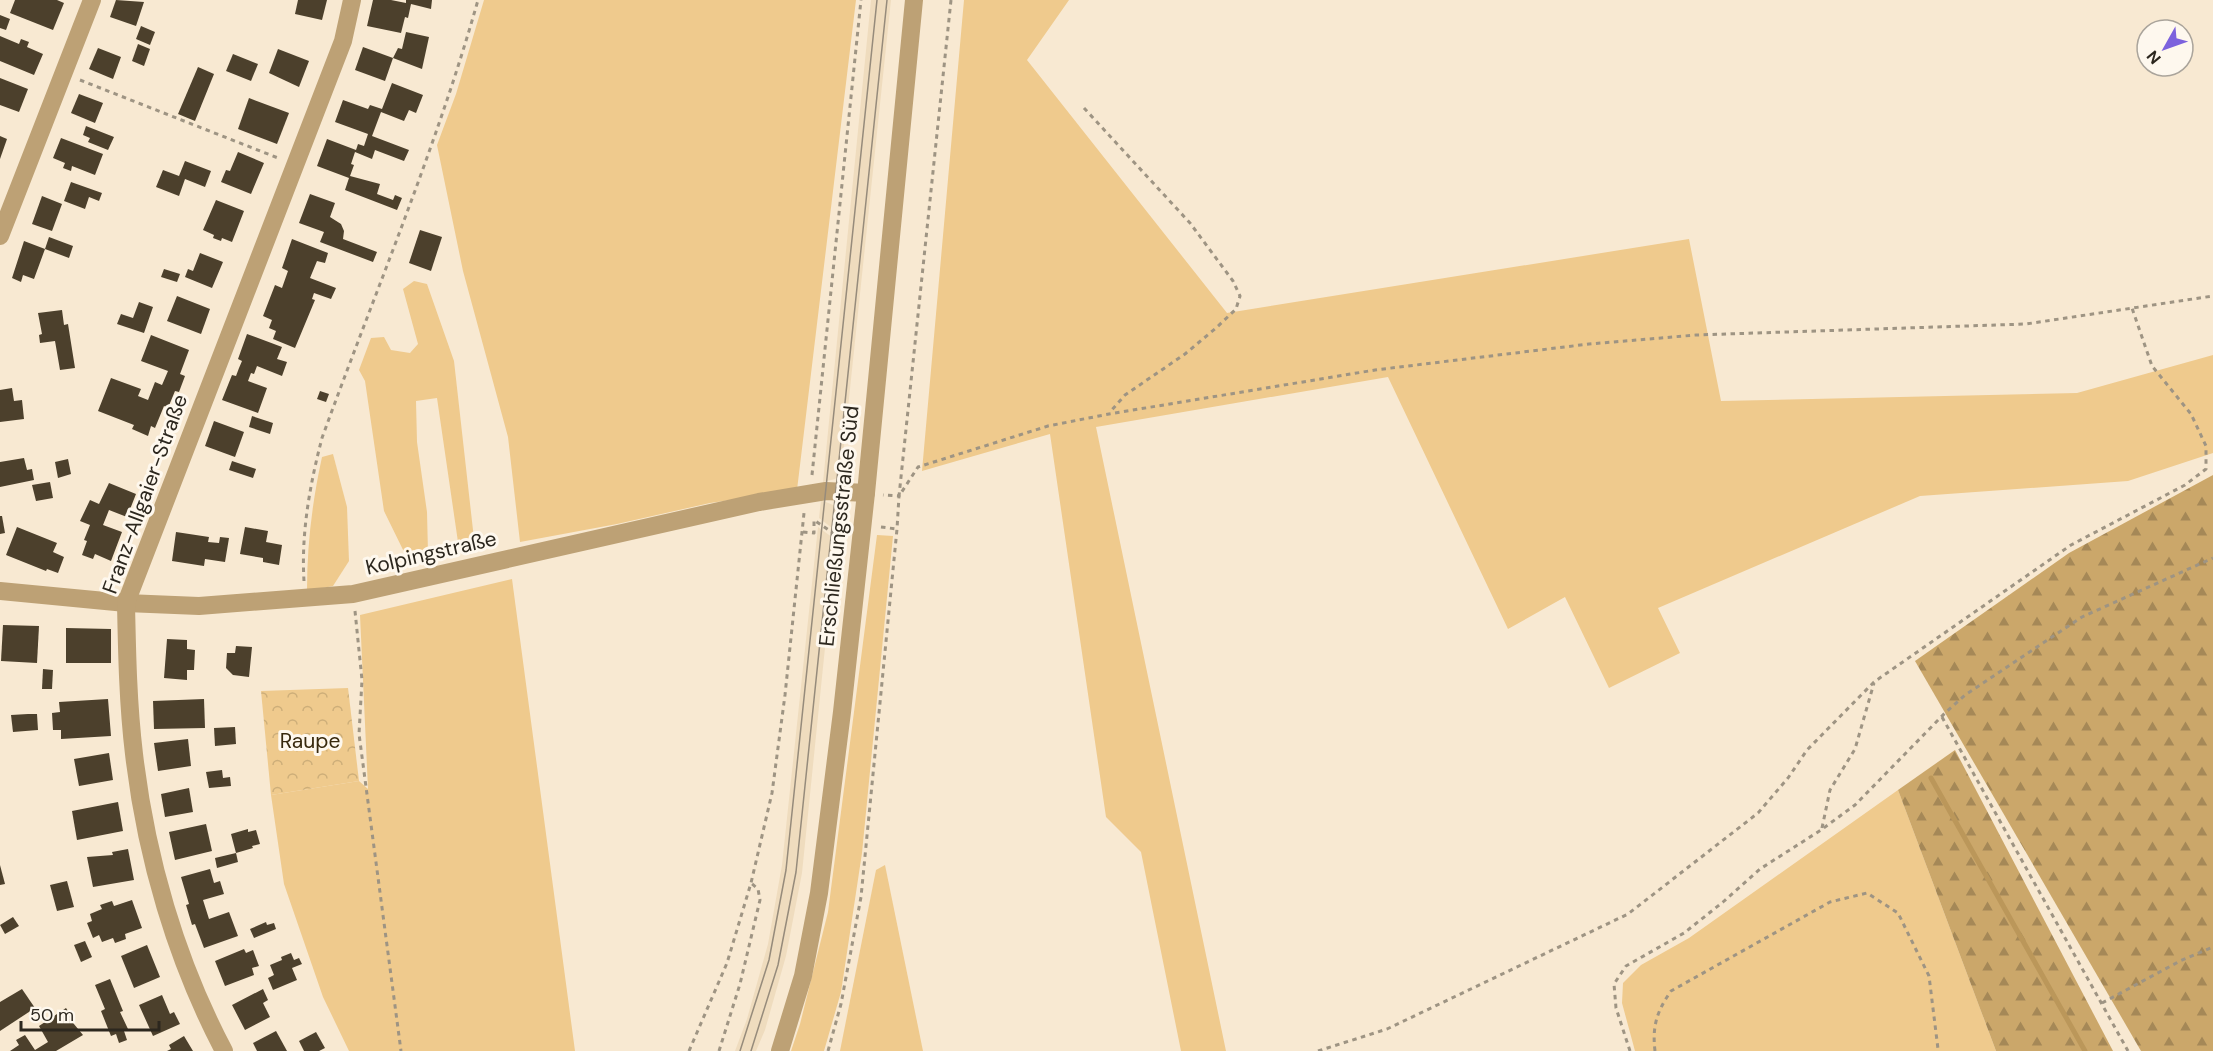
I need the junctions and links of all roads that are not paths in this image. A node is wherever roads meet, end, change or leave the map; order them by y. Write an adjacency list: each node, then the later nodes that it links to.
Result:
1 (92, 0): 4 (street)
2 (352, 0): 7 (street, Franz-Allgaier-Straße)
3 (914, 0): 5 (street, Erschließungsstraße Süd)
4 (0, 236)
5 (866, 493): 7 (street, Kolpingstraße); 9 (street, Erschließungsstraße Süd)
6 (0, 591): 7 (street, Kolpingstraße)
7 (126, 603): 8 (street, Franz-Allgaier-Straße)
8 (224, 1051)
9 (780, 1051)

